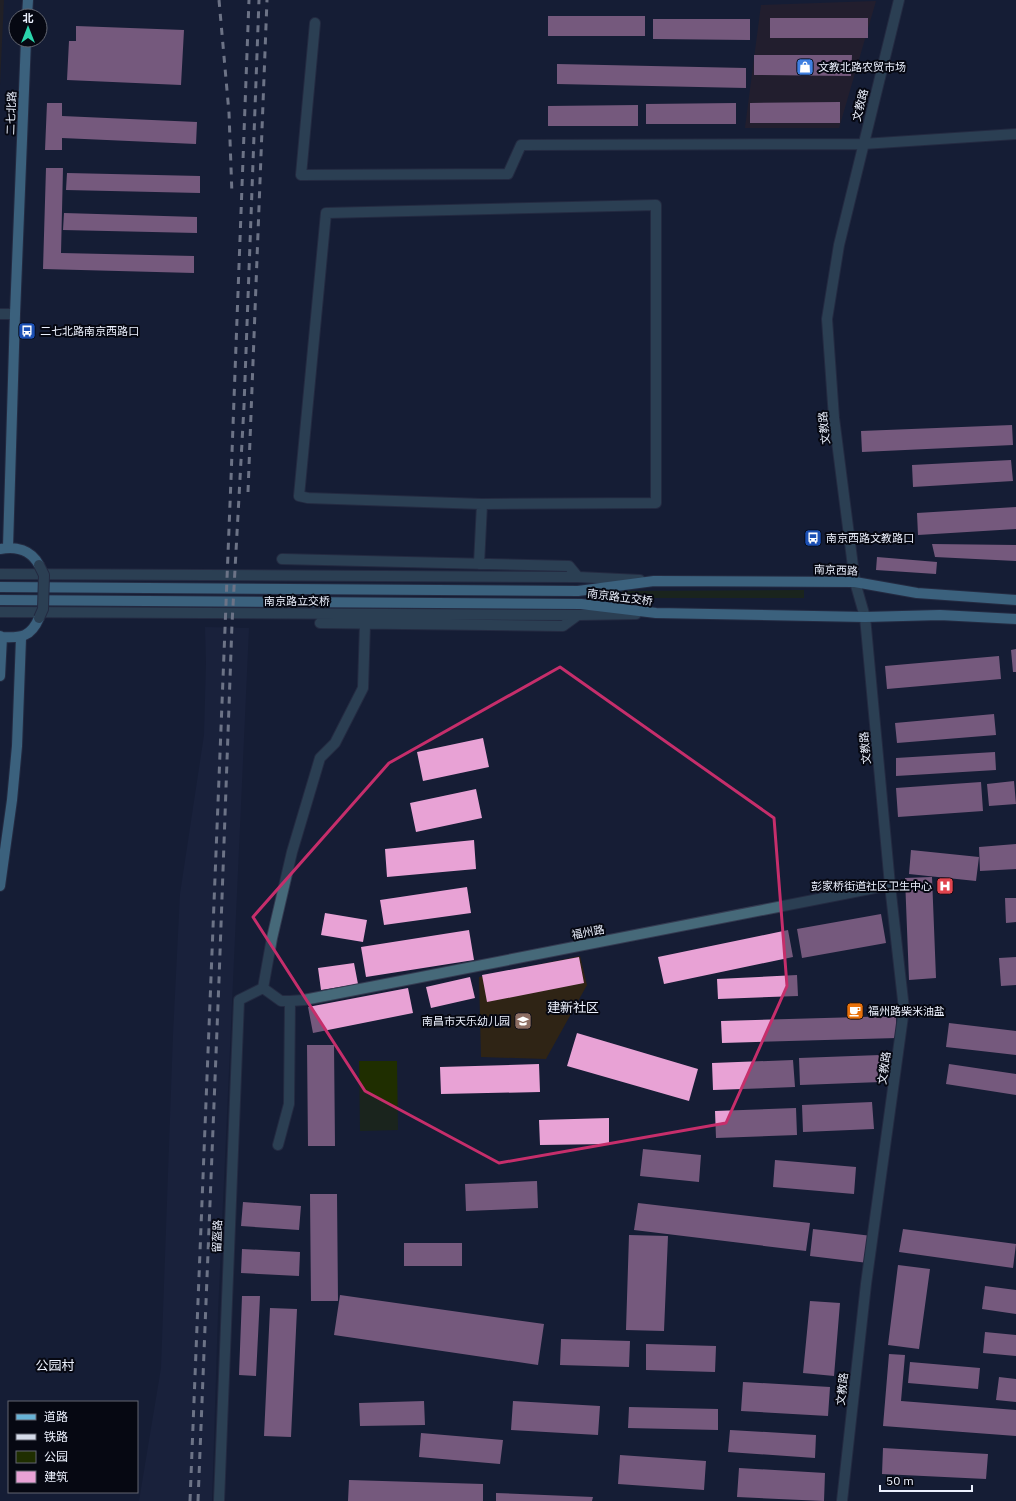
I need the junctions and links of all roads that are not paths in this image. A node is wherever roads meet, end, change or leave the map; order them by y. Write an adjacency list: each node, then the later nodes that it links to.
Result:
1 (899, 0): 5 (street, 文教路)
2 (315, 23): 5 (street)
3 (26, 48): 7 (main road, 二七北路)
4 (1016, 134): 5 (street)
5 (863, 144): 16 (street, 文教路)
6 (0, 314): 7 (street)
7 (15, 314): 9 (main road, 二七北路)
8 (482, 504): 8 (street); 11 (street)
9 (4, 548): 12 (main road)
10 (282, 559): 11 (street)
11 (480, 564): 14 (street)
12 (39, 565): 24 (street, bridge)
13 (0, 574): 14 (street, 南京路立交桥)
14 (578, 577): 15 (street, 南京路立交桥)
15 (654, 581): 16 (main road, 南京西路); 17 (main road, 南京路立交桥)
16 (855, 582): 19 (main road, 南京西路); 23 (street, 文教路)
17 (0, 587)
18 (0, 600): 21 (main road, 南京路立交桥)
19 (1016, 600)
20 (0, 612): 22 (street, 南京路立交桥)
21 (656, 613): 22 (street, 南京路立交桥); 23 (main road)
22 (578, 615): 27 (street)
23 (865, 616): 25 (main road); 31 (street, 文教路)
24 (39, 618): 29 (main road)
25 (1016, 619)
26 (320, 623): 27 (street)
27 (365, 624): 33 (street)
28 (1, 637): 29 (main road); 30 (main road)
29 (21, 638): 32 (main road)
30 (0, 676)
31 (890, 885): 34 (street, 福州路); 37 (street, 文教路)
32 (0, 886)
33 (263, 988): 34 (street); 36 (street, 留盔路)
34 (290, 1002): 35 (street)
35 (278, 1145)
36 (219, 1501)
37 (842, 1501)

